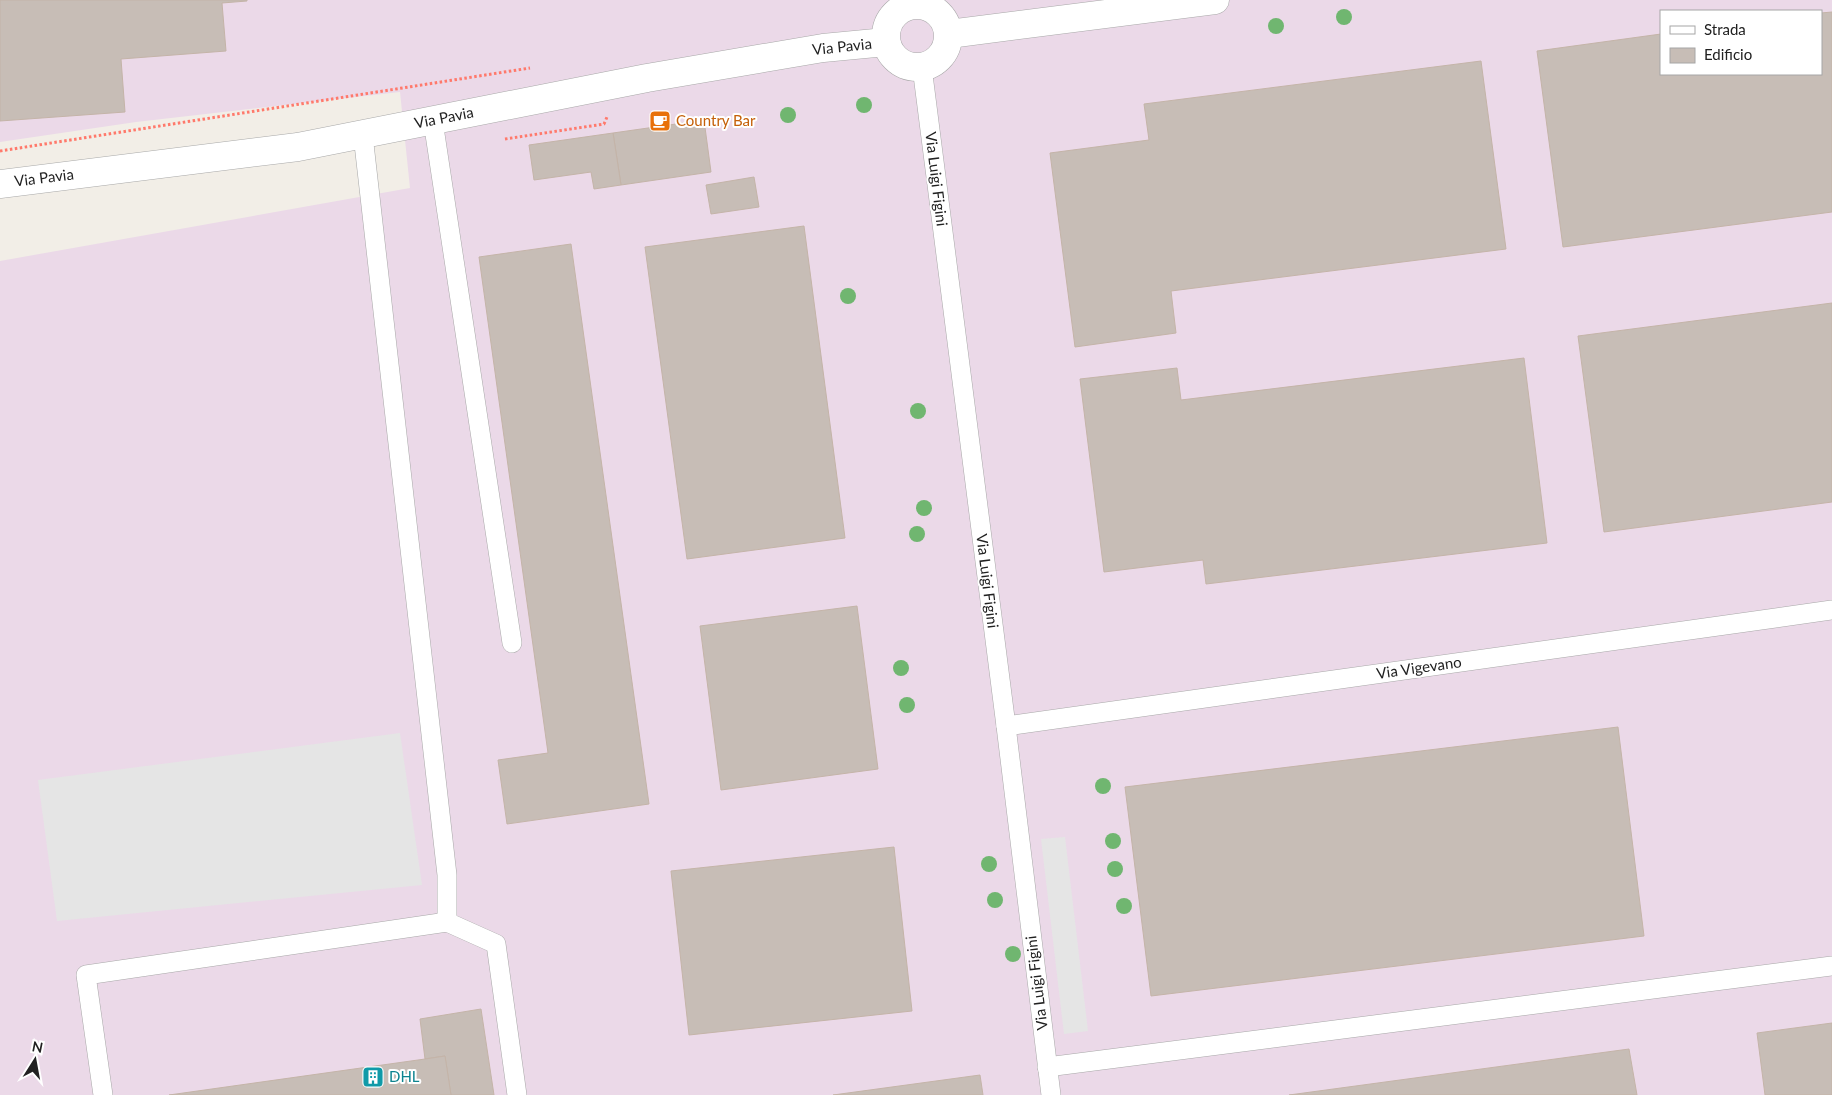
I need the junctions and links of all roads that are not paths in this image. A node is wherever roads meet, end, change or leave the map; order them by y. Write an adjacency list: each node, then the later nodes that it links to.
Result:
1 (1215, 0): 3 (street)
2 (913, 2): 3 (street); 4 (street)
3 (949, 34): 5 (street)
4 (886, 42): 5 (street); 6 (street, Via Pavia)
5 (922, 67): 11 (lane, Via Luigi Figini)
6 (433, 121): 7 (street, Via Pavia); 10 (lane)
7 (363, 134): 8 (street, Via Pavia); 12 (lane)
8 (0, 184)
9 (1832, 610): 11 (lane, Via Vigevano)
10 (512, 642)
11 (1006, 726): 14 (lane, Via Luigi Figini)
12 (447, 922): 15 (lane); 16 (lane)
13 (1832, 966): 14 (lane)
14 (1047, 1067): 17 (lane, Via Luigi Figini)
15 (103, 1095)
16 (517, 1095)
17 (1051, 1095)

